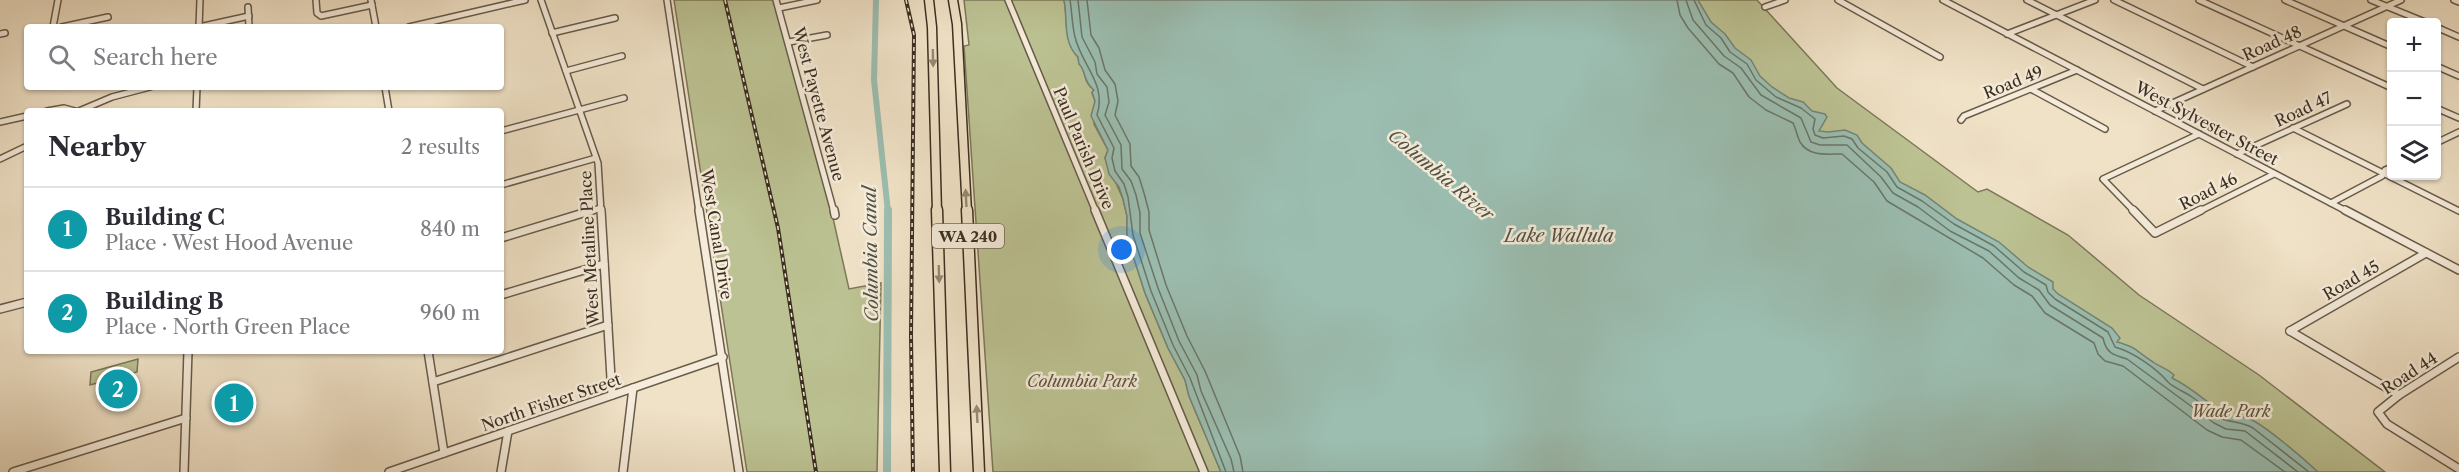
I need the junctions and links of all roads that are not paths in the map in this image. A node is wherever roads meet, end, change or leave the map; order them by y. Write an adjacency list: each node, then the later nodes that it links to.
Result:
1 (60, 0): 34 (street)
2 (200, 0): 36 (street)
3 (316, 0): 24 (street)
4 (525, 0): 40 (street)
5 (541, 0): 43 (street, West Metaline Place)
6 (668, 0): 103 (street, West Canal Drive)
7 (776, 0): 28 (street, West Payette Avenue)
8 (817, 0): 28 (street)
9 (929, 0): 119 (highway, WA 240, one-way to 119)
10 (953, 0): 120 (highway, WA 240, one-way to 10)
11 (1008, 0): 121 (street, Paul Parish Drive)
12 (1785, 0): 27 (street)
13 (1838, 0): 51 (street)
14 (1943, 0): 45 (street, West Sylvester Street)
15 (2027, 0): 29 (street)
16 (2095, 0): 29 (street)
17 (2114, 0): 52 (street)
18 (2199, 0): 49 (street)
19 (2285, 0): 41 (street)
20 (2371, 0): 25 (street)
21 (2401, 0): 25 (street, Road 48)
22 (2454, 0): 23 (street)
23 (2459, 2)
24 (372, 3): 39 (street)
25 (2386, 6): 33 (street); 41 (street, Road 48)
26 (248, 7): 30 (street)
27 (1765, 7)
28 (778, 8): 47 (street, West Payette Avenue)
29 (2057, 15): 45 (street); 59 (street)
30 (249, 16): 37 (street); 38 (street)
31 (108, 17): 35 (street)
32 (615, 18): 43 (street)
33 (2415, 18)
34 (54, 24)
35 (76, 24)
36 (199, 24)
37 (209, 24)
38 (249, 24)
39 (376, 24)
40 (422, 24)
41 (2343, 26): 48 (street); 49 (street, Road 48)
42 (2441, 29): 46 (street)
43 (552, 33): 55 (street, West Metaline Place)
44 (827, 34): 47 (street)
45 (2007, 34): 54 (street, West Sylvester Street)
46 (2459, 37)
47 (789, 42): 92 (street, West Payette Avenue)
48 (2387, 45)
49 (2300, 46): 52 (street, Road 48); 57 (street)
50 (622, 57): 55 (street)
51 (1940, 57)
52 (2253, 67): 59 (street, Road 48)
53 (2441, 68): 56 (street)
54 (2077, 70): 58 (street, Road 49); 70 (street, West Sylvester Street)
55 (566, 71): 68 (street, West Metaline Place)
56 (2459, 76)
57 (2387, 86)
58 (2031, 89): 73 (street, Road 49); 75 (street)
59 (2203, 89): 70 (street, Road 48)
60 (140, 90): 65 (street)
61 (197, 90): 66 (street)
62 (386, 90): 67 (street)
63 (624, 98): 68 (street)
64 (2347, 104): 76 (street, Road 47)
65 (87, 108)
66 (196, 108)
67 (388, 108)
68 (579, 110): 77 (street); 83 (street, West Metaline Place)
69 (2441, 110): 72 (street)
70 (2155, 111): 79 (street, West Sylvester Street)
71 (24, 117): 74 (street)
72 (2459, 118)
73 (1961, 120)
74 (0, 122)
75 (2105, 129)
76 (2293, 129): 82 (street, Road 47); 87 (street)
77 (504, 130)
78 (2459, 132): 80 (street)
79 (2199, 134): 82 (street, West Sylvester Street); 86 (street, Road 46)
80 (2441, 141)
81 (24, 147): 84 (street)
82 (2237, 154): 86 (street, West Sylvester Street)
83 (596, 158): 88 (street); 90 (street, West Metaline Place)
84 (0, 159)
85 (2387, 171): 87 (street)
86 (2274, 174): 89 (street, West Sylvester Street)
87 (2384, 174): 89 (street); 91 (street)
88 (504, 184)
89 (2331, 203): 94 (street, West Sylvester Street)
90 (601, 208): 93 (street); 95 (street, West Metaline Place)
91 (2459, 211)
92 (836, 215)
93 (504, 237)
94 (2426, 253): 96 (street, West Sylvester Street); 108 (street, Road 45)
95 (604, 264): 97 (street); 100 (street, West Metaline Place)
96 (2459, 270)
97 (504, 294)
98 (24, 303): 99 (street)
99 (0, 309)
100 (608, 325): 105 (street); 107 (street, West Metaline Place)
101 (188, 354): 109 (street)
102 (428, 354): 105 (street)
103 (723, 357): 106 (street, North Fisher Street); 118 (street, West Canal Drive)
104 (2457, 360): 108 (street, Road 44)
105 (433, 382): 111 (street)
106 (633, 388): 107 (street, North Fisher Street); 117 (street)
107 (612, 395): 110 (street, North Fisher Street)
108 (2399, 395): 112 (street, Road 44)
109 (186, 418): 113 (street); 114 (street)
110 (508, 431): 111 (street, North Fisher Street); 116 (street)
111 (444, 453): 115 (street, North Fisher Street)
112 (2459, 469)
113 (13, 472)
114 (184, 472)
115 (388, 472)
116 (501, 472)
117 (623, 472)
118 (739, 472)
119 (945, 472)
120 (980, 472)
121 (1204, 472)

